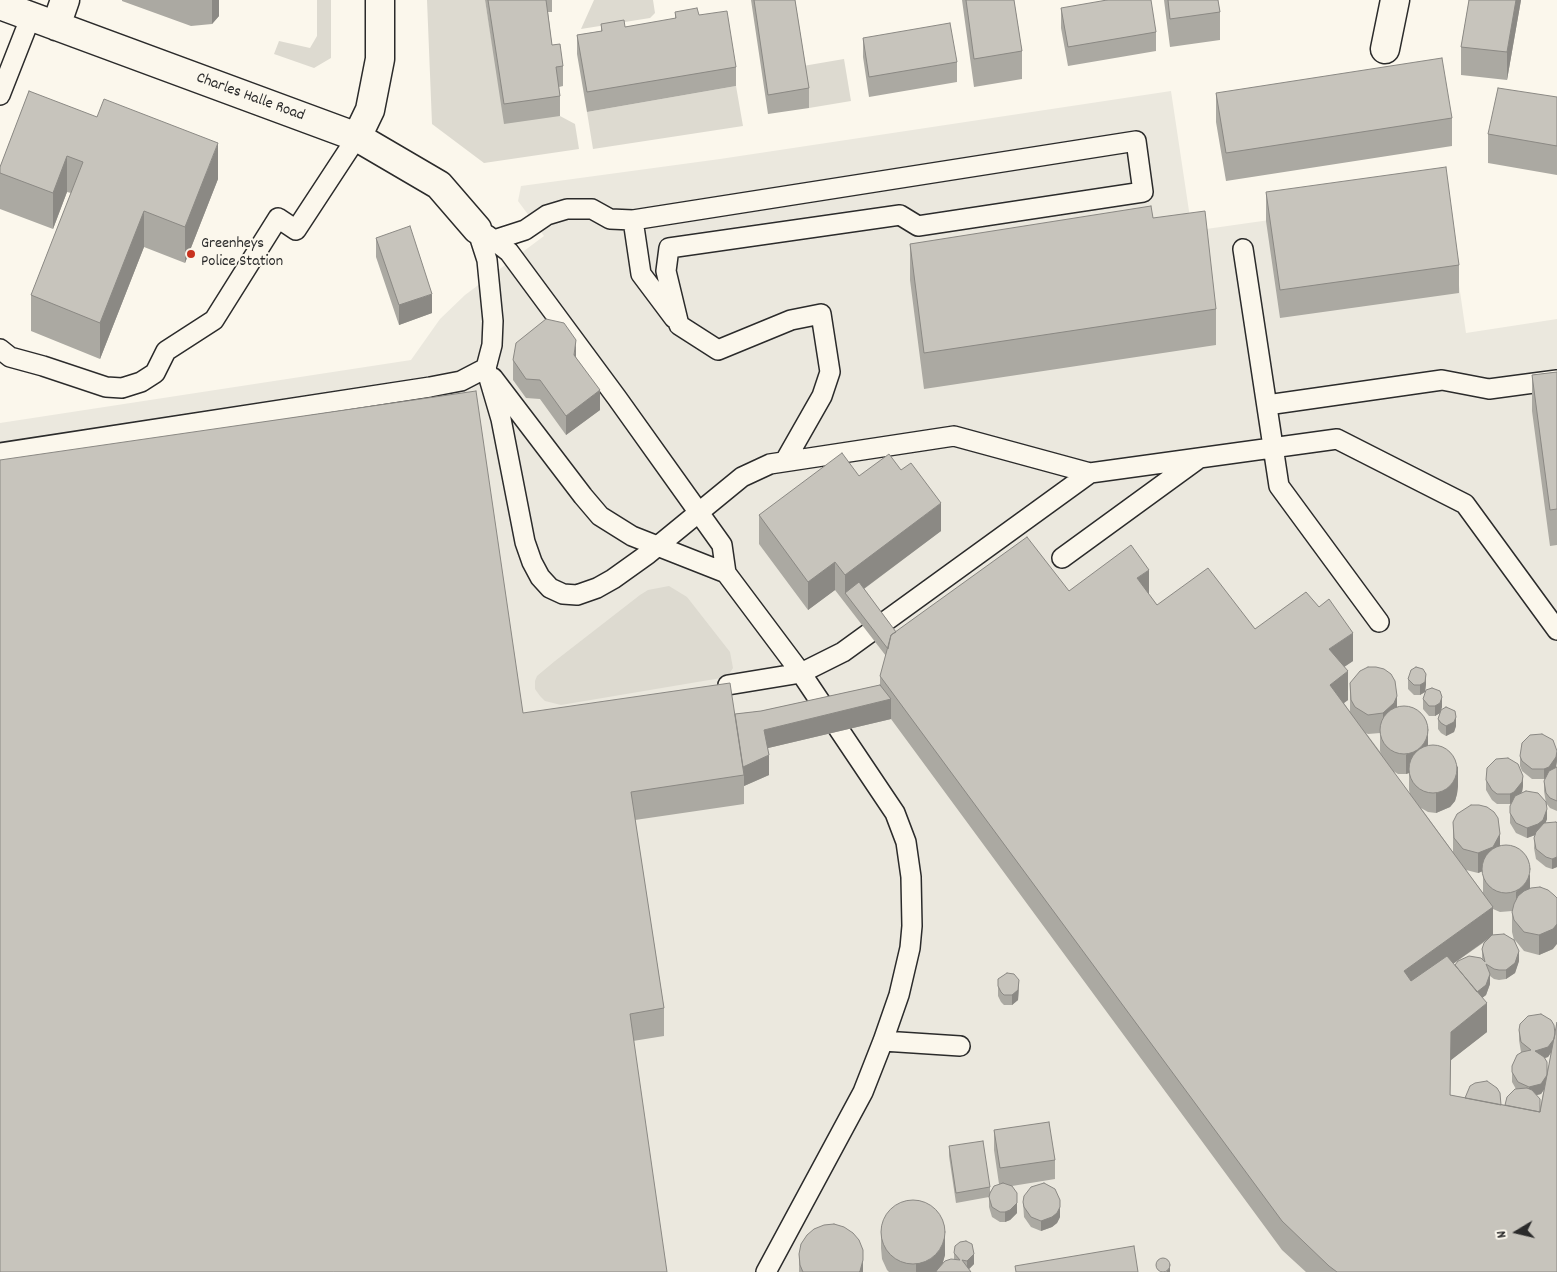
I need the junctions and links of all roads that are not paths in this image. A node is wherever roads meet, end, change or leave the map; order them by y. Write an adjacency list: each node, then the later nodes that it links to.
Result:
1 (65, 0): 6 (street)
2 (380, 0): 9 (street)
3 (1395, 0): 7 (street)
4 (0, 5): 5 (street, Charles Halle Road)
5 (31, 16): 6 (street, Charles Halle Road); 8 (lane)
6 (56, 26): 9 (street, Charles Halle Road)
7 (1385, 49)
8 (0, 95)
9 (357, 137): 11 (street, Charles Halle Road); 14 (lane)
10 (633, 220): 11 (lane); 13 (lane); 13 (lane)
11 (486, 234): 15 (lane); 23 (lane)
12 (1243, 249): 17 (lane)
13 (679, 325): 21 (lane)
14 (0, 350)
15 (486, 368): 19 (lane); 24 (lane); 24 (lane)
16 (1557, 380): 17 (lane)
17 (1267, 404): 18 (lane)
18 (1273, 448): 20 (lane); 27 (lane); 28 (lane)
19 (0, 453)
20 (1200, 458): 22 (lane); 25 (lane)
21 (786, 461): 22 (lane); 23 (lane)
22 (1090, 473): 29 (lane)
23 (698, 512): 24 (lane); 26 (lane)
24 (658, 546): 26 (lane)
25 (1062, 558)
26 (726, 573): 29 (lane)
27 (1379, 622)
28 (1557, 630)
29 (801, 674): 30 (lane); 31 (lane)
30 (728, 686)
31 (883, 1041): 32 (lane); 33 (lane)
32 (960, 1046)
33 (766, 1272)

